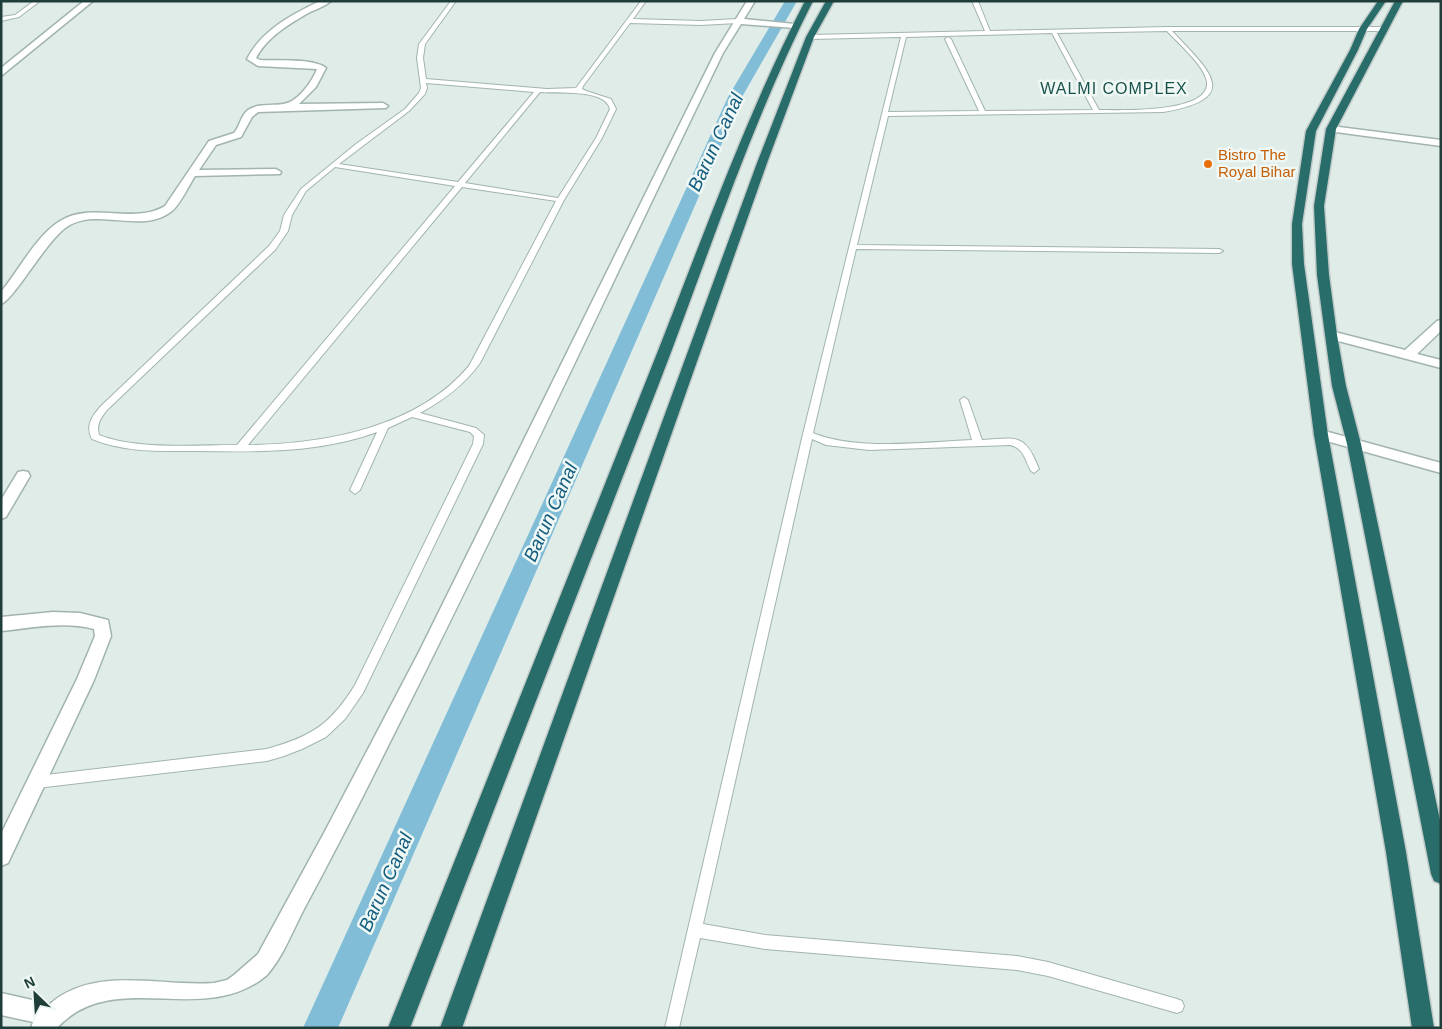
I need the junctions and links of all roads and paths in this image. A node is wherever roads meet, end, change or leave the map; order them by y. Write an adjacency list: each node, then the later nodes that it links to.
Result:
1 (38, 1): 12 (lane)
2 (90, 1): 24 (street)
3 (327, 1): 29 (street)
4 (454, 1): 25 (lane)
5 (644, 1): 13 (lane)
6 (751, 1): 14 (street)
7 (809, 1): 15 (highway)
8 (830, 1): 22 (highway)
9 (975, 1): 20 (lane)
10 (1382, 1): 16 (highway)
11 (1399, 1): 17 (highway)
12 (1, 19)
13 (629, 21): 14 (lane); 27 (lane)
14 (742, 21): 15 (street); 67 (street)
15 (789, 26): 68 (highway)
16 (1363, 28): 17 (lane); 18 (lane); 51 (highway)
17 (1382, 28): 33 (highway)
18 (1168, 29): 19 (lane); 30 (lane)
19 (1054, 32): 20 (lane); 30 (lane)
20 (988, 33): 21 (lane)
21 (904, 35): 22 (lane); 32 (lane)
22 (810, 37): 69 (highway)
23 (948, 39): 31 (lane)
24 (2, 71)
25 (424, 81): 26 (lane); 35 (lane)
26 (539, 90): 27 (lane); 38 (lane)
27 (579, 90): 39 (lane)
28 (383, 106): 29 (street)
29 (285, 107): 36 (street)
30 (1097, 112): 31 (lane)
31 (983, 113): 32 (lane)
32 (885, 114): 40 (lane)
33 (1330, 129): 34 (street); 44 (highway)
34 (1441, 143)
35 (332, 166): 38 (lane); 54 (lane)
36 (192, 172): 37 (street); 42 (street)
37 (276, 172)
38 (461, 185): 39 (lane); 54 (lane)
39 (560, 200): 48 (lane)
40 (852, 247): 41 (lane); 50 (lane)
41 (1219, 251)
42 (1, 300)
43 (1441, 324): 45 (street)
44 (1331, 335): 45 (street); 53 (highway)
45 (1408, 355): 46 (street)
46 (1441, 364)
47 (964, 400): 52 (lane)
48 (412, 414): 49 (lane); 61 (lane)
49 (383, 428): 54 (lane); 58 (lane)
50 (808, 434): 52 (lane); 64 (lane)
51 (1321, 435): 53 (street); 71 (highway)
52 (978, 443): 56 (lane)
53 (1354, 444): 55 (street); 63 (highway)
54 (240, 448)
55 (1441, 468)
56 (1034, 470)
57 (23, 476): 59 (street)
58 (355, 490)
59 (1, 513)
60 (1, 624): 61 (street)
61 (37, 782): 62 (street)
62 (1, 856)
63 (1441, 874)
64 (695, 930): 66 (lane); 70 (lane)
65 (1, 1004): 67 (street)
66 (1178, 1006)
67 (47, 1021)
68 (399, 1028)
69 (451, 1028)
70 (672, 1028)
71 (1423, 1028)

